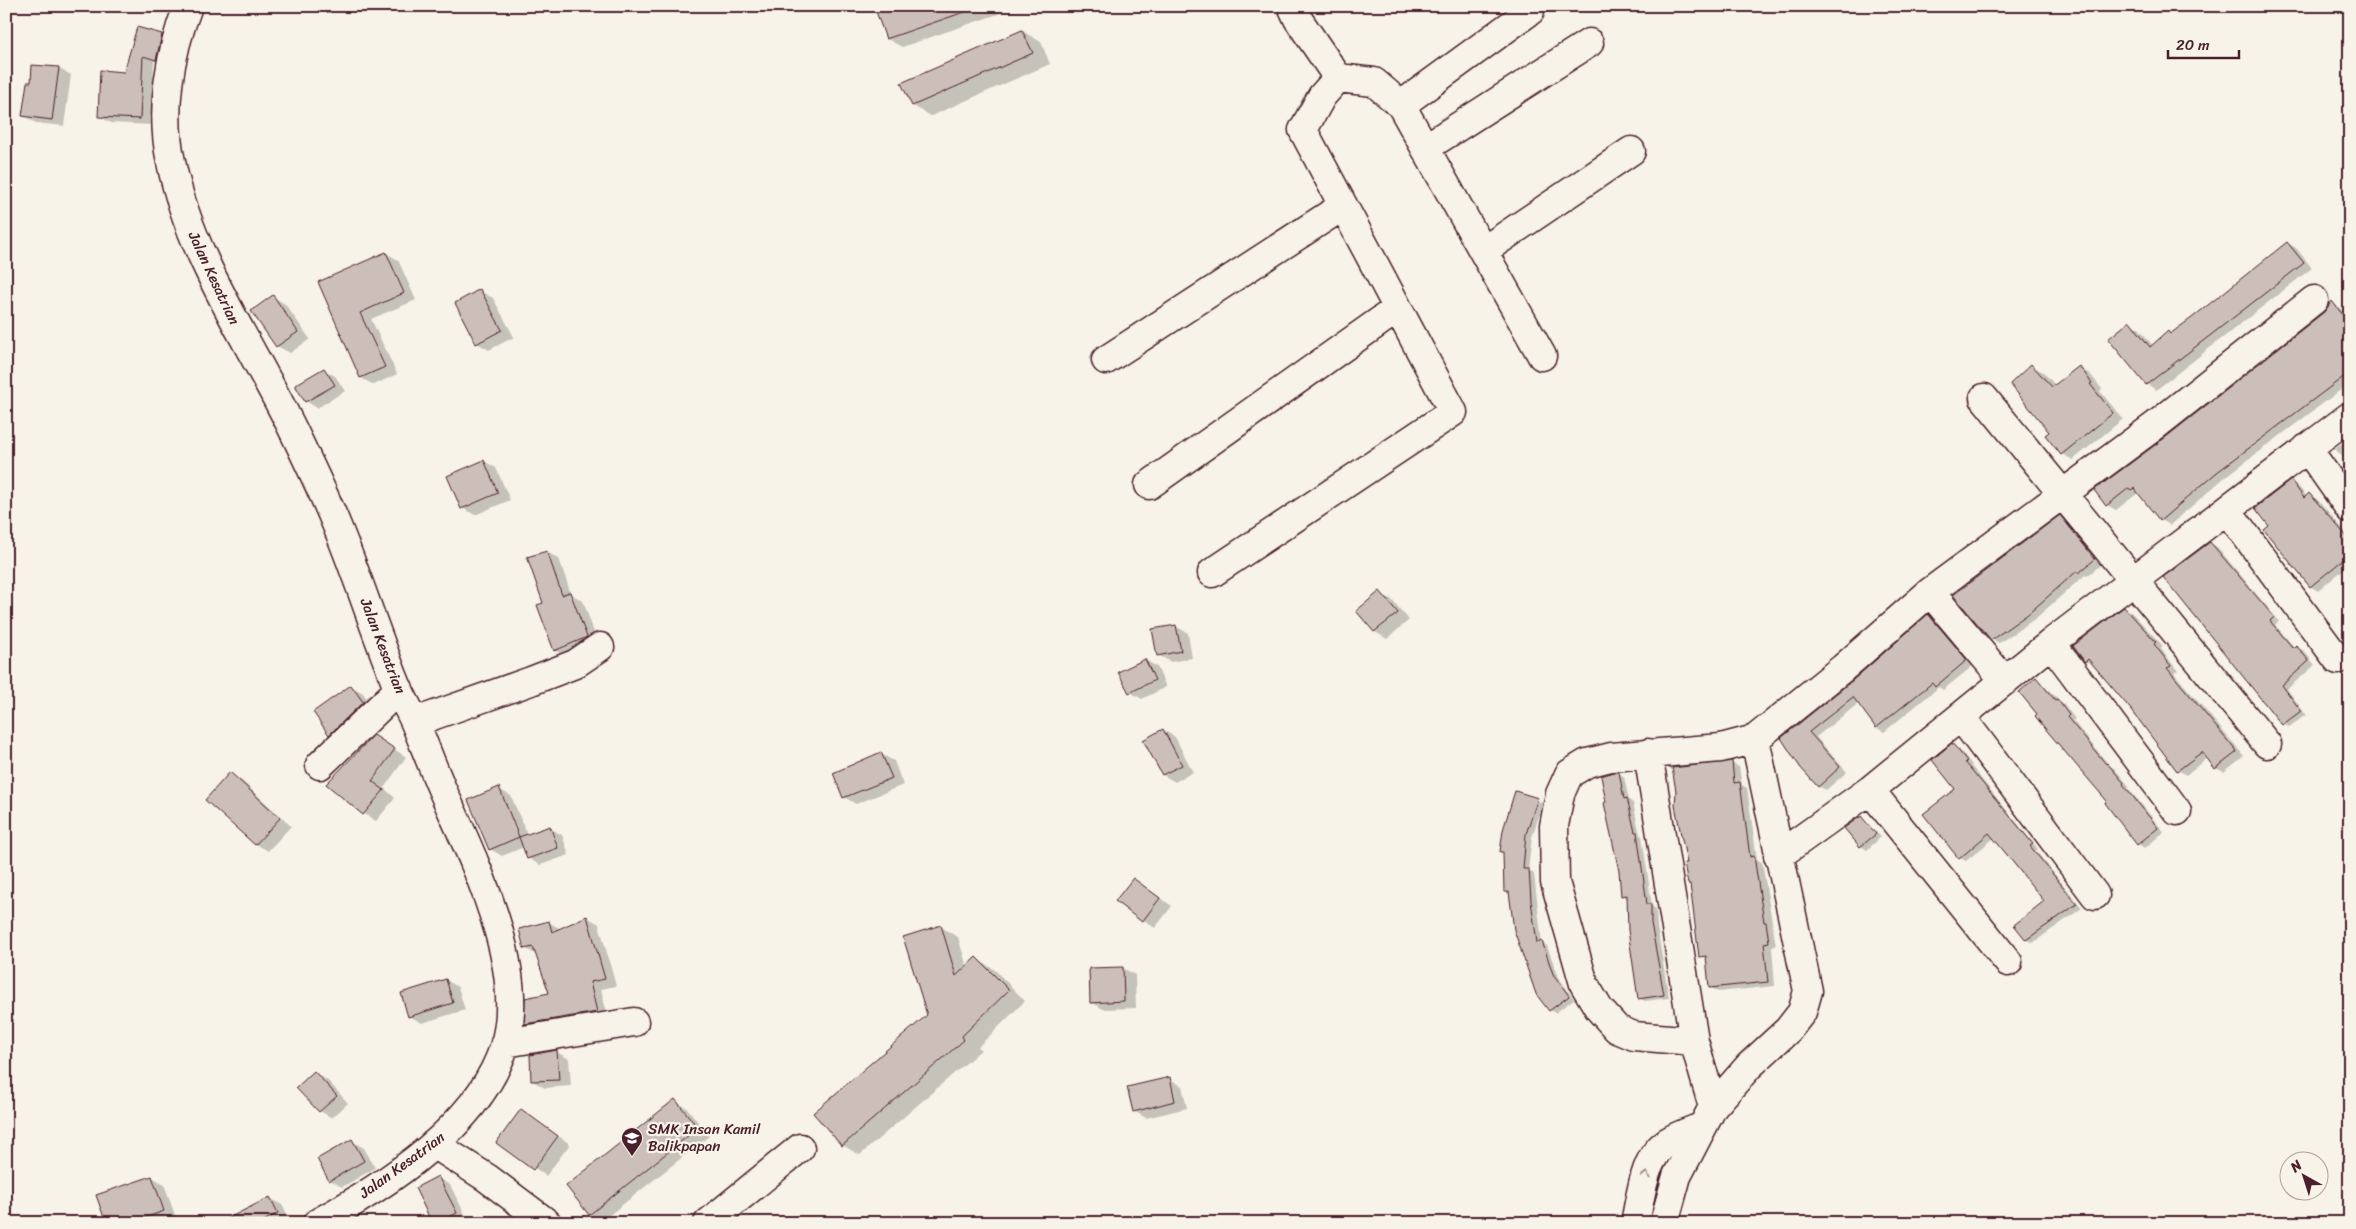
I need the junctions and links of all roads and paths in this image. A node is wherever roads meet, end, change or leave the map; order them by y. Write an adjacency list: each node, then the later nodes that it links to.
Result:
1 (188, 6): 29 (street, Jalan Kesatrian)
2 (1292, 6): 5 (street)
3 (1530, 11): 6 (street)
4 (1589, 43): 7 (street)
5 (1338, 78): 6 (street); 9 (street)
6 (1401, 105): 7 (street)
7 (1425, 148): 10 (street)
8 (1631, 151): 10 (street)
9 (1343, 206): 12 (street); 14 (street)
10 (1482, 251): 13 (street)
11 (2314, 300): 19 (street)
12 (1397, 309): 18 (street); 22 (street)
13 (1542, 356)
14 (1106, 360)
15 (1984, 398): 19 (street)
16 (2350, 416): 17 (street)
17 (2308, 448): 20 (street); 21 (street)
18 (1149, 485)
19 (2062, 493): 23 (street); 24 (street)
20 (2350, 509)
21 (2226, 510): 23 (street); 27 (street)
22 (1212, 574)
23 (2133, 581): 25 (street); 33 (street)
24 (1930, 592): 28 (street); 32 (street)
25 (2051, 643): 28 (street); 37 (street)
26 (600, 647): 31 (street)
27 (2338, 660)
28 (2005, 680): 30 (street)
29 (399, 689): 31 (street, Jalan Kesatrian); 35 (street)
30 (1962, 717): 36 (street); 39 (street)
31 (415, 722): 43 (street, Jalan Kesatrian)
32 (1755, 739): 34 (street); 38 (street)
33 (2267, 744)
34 (1648, 754): 42 (street); 42 (street)
35 (320, 765)
36 (1870, 790): 38 (street); 40 (street)
37 (2177, 811)
38 (1778, 856): 44 (street)
39 (2095, 895)
40 (2008, 962)
41 (634, 1022): 43 (street)
42 (1694, 1041): 44 (street)
43 (505, 1043): 45 (street, Jalan Kesatrian)
44 (1707, 1117): 50 (street, one-way to 44); 51 (street)
45 (434, 1144): 47 (street, Jalan Kesatrian); 48 (street)
46 (800, 1148): 49 (street)
47 (317, 1223)
48 (547, 1223)
49 (708, 1223)
50 (1635, 1223)
51 (1664, 1223)

